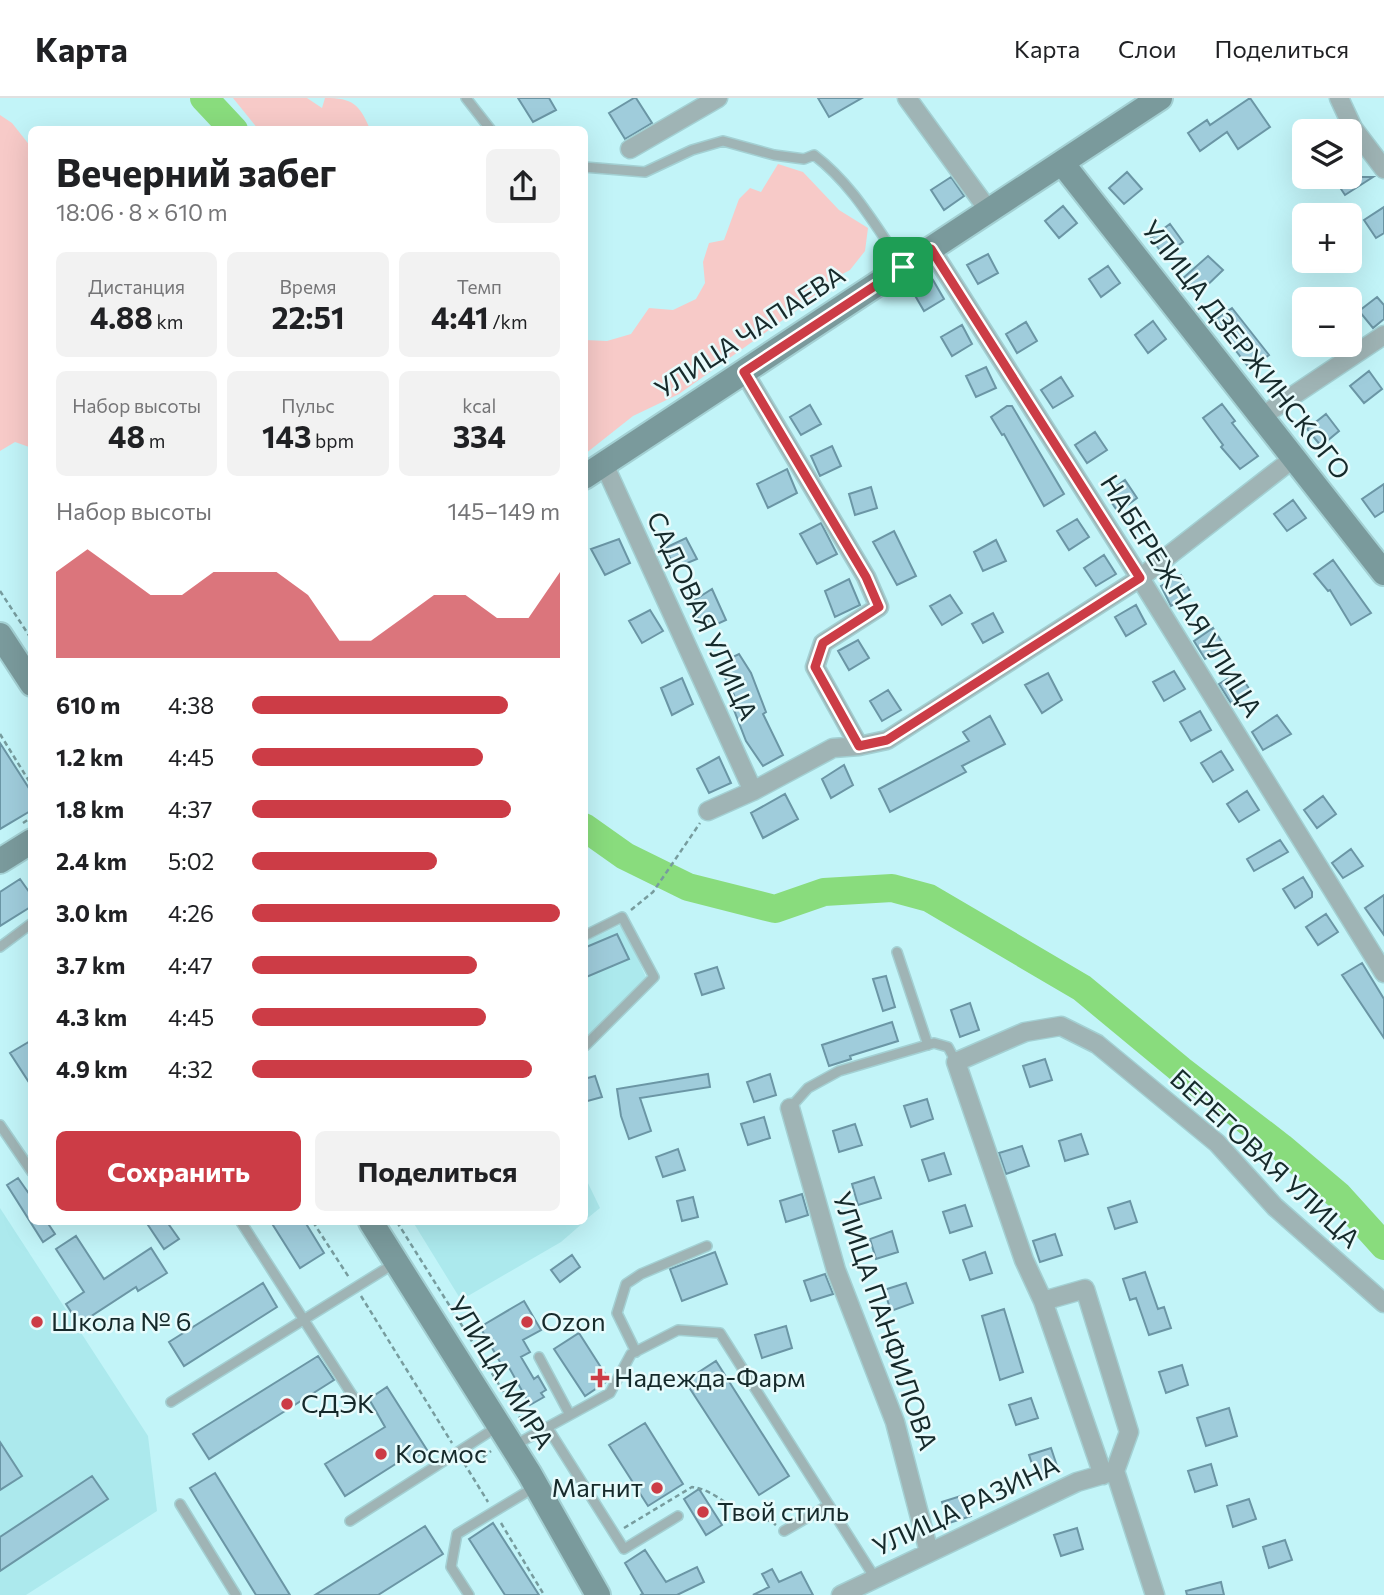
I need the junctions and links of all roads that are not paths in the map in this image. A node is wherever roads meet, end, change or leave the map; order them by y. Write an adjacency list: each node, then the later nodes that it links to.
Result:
1 (466, 98): 6 (lane)
2 (718, 98): 7 (street)
3 (907, 98): 11 (street)
4 (1160, 98): 8 (street, УЛИЦА ЧАПАЕВА)
5 (1339, 98): 10 (street)
6 (488, 126)
7 (630, 149)
8 (1062, 163): 11 (street, УЛИЦА ЧАПАЕВА); 16 (street, УЛИЦА ДЗЕРЖИНСКОГО)
9 (588, 167): 13 (lane)
10 (1384, 169)
11 (989, 211): 12 (street, УЛИЦА ЧАПАЕВА)
12 (931, 249): 13 (street, УЛИЦА ЧАПАЕВА); 20 (street, НАБЕРЕЖНАЯ УЛИЦА)
13 (903, 267): 15 (street, УЛИЦА ЧАПАЕВА)
14 (1384, 335): 16 (street)
15 (744, 372): 18 (street, УЛИЦА ЧАПАЕВА); 23 (street)
16 (1261, 417): 17 (street, УЛИЦА ДЗЕРЖИНСКОГО)
17 (1294, 458): 19 (street, УЛИЦА ДЗЕРЖИНСКОГО); 20 (street)
18 (594, 471): 24 (street, САДОВАЯ УЛИЦА)
19 (1384, 573)
20 (1140, 578): 23 (street); 32 (street, НАБЕРЕЖНАЯ УЛИЦА)
21 (0, 635): 22 (street)
22 (28, 678)
23 (859, 746): 24 (street)
24 (753, 791): 25 (street)
25 (708, 811)
26 (28, 844): 27 (street)
27 (0, 861)
28 (28, 926): 30 (lane)
29 (588, 934): 33 (lane)
30 (0, 947)
31 (897, 952): 34 (lane)
32 (1384, 973)
33 (588, 1043)
34 (928, 1045): 35 (lane); 36 (lane)
35 (956, 1062): 43 (street); 44 (street, БЕРЕГОВАЯ УЛИЦА)
36 (790, 1108): 60 (street, УЛИЦА ПАНФИЛОВА)
37 (0, 1125): 38 (lane)
38 (28, 1166)
39 (244, 1225): 45 (lane)
40 (373, 1225): 42 (street, УЛИЦА МИРА)
41 (707, 1246): 46 (lane)
42 (396, 1262): 45 (lane); 52 (street, УЛИЦА МИРА)
43 (1043, 1301): 53 (street); 53 (street)
44 (1384, 1303)
45 (304, 1320): 48 (lane); 49 (lane)
46 (635, 1352): 50 (lane); 56 (lane)
47 (539, 1357): 50 (lane)
48 (355, 1398)
49 (170, 1402)
50 (570, 1415): 51 (lane)
51 (547, 1427): 52 (lane); 57 (lane)
52 (514, 1436): 54 (street, УЛИЦА МИРА); 58 (lane)
53 (1109, 1473): 60 (street, УЛИЦА РАЗИНА); 66 (street)
54 (536, 1486): 63 (lane); 64 (street, УЛИЦА МИРА)
55 (180, 1504): 62 (lane)
56 (829, 1505): 59 (lane); 61 (lane)
57 (678, 1517)
58 (350, 1521)
59 (784, 1531)
60 (929, 1552): 61 (street, УЛИЦА РАЗИНА)
61 (870, 1585): 65 (street, УЛИЦА РАЗИНА)
62 (236, 1595)
63 (469, 1595)
64 (598, 1595)
65 (841, 1595)
66 (1155, 1595)

